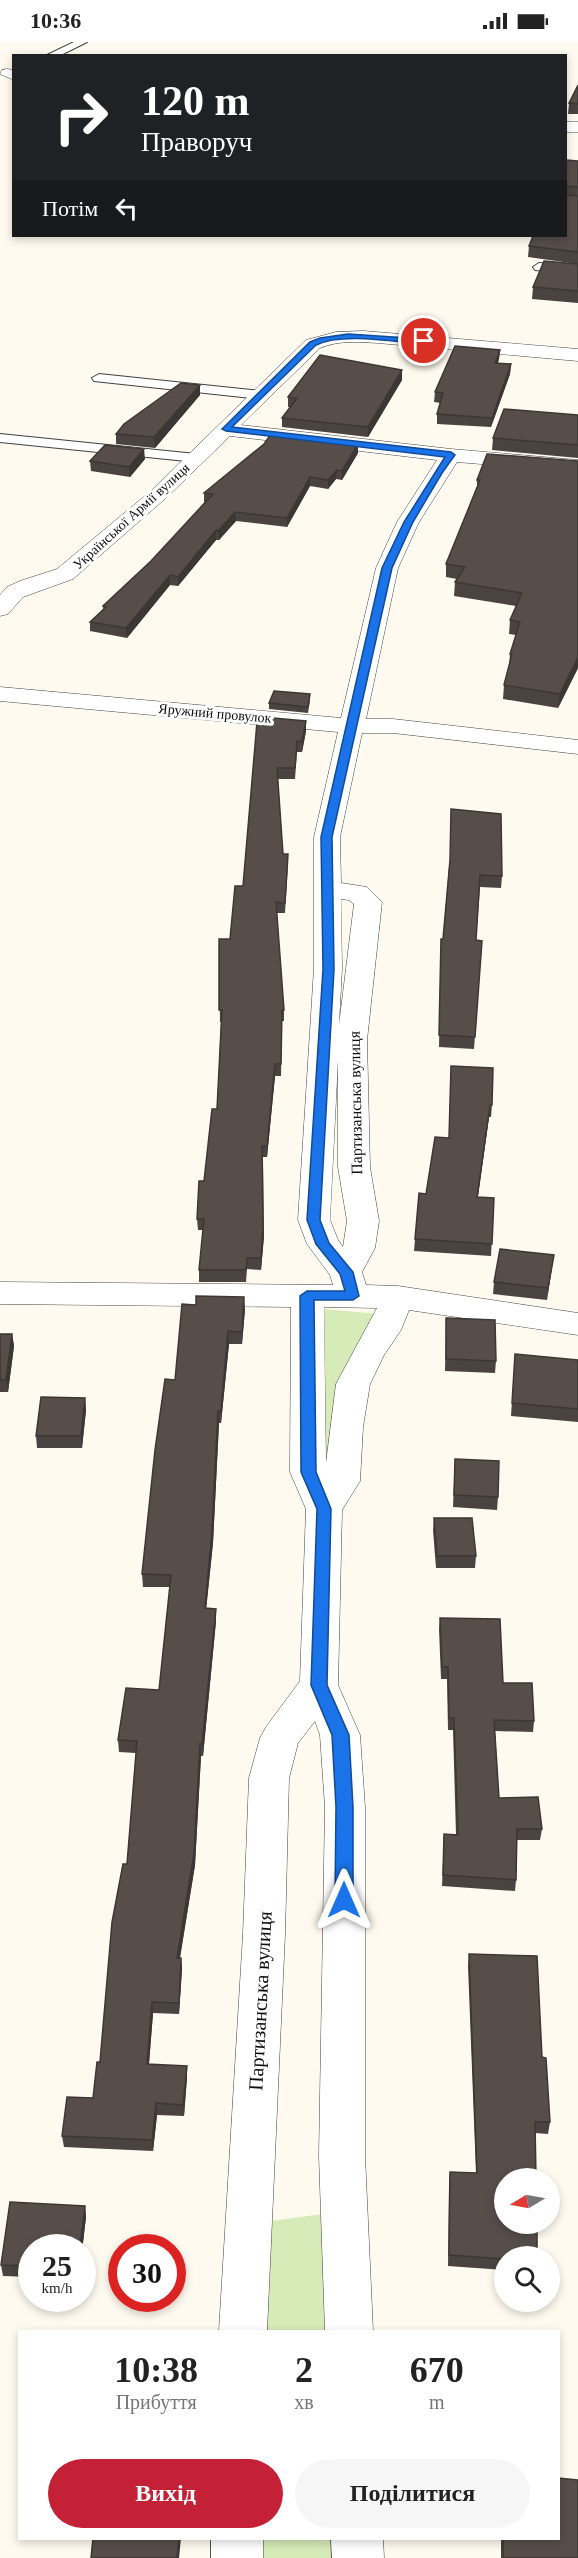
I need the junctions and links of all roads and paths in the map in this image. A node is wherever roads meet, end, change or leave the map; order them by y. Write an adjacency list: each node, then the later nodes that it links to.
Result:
1 (73, 42): 2 (lane)
2 (81, 42): 3 (lane)
3 (54, 54)
4 (539, 267): 5 (lane)
5 (578, 270)
6 (578, 355): 8 (street, Української Армії вулиця)
7 (99, 378): 8 (lane)
8 (260, 395): 9 (street, Української Армії вулиця)
9 (226, 429): 11 (street); 12 (street, Української Армії вулиця)
10 (0, 438): 12 (lane)
11 (451, 455): 13 (street); 16 (street, Партизанська вулиця)
12 (196, 458): 14 (street, Української Армії вулиця)
13 (578, 466)
14 (0, 609)
15 (0, 694): 16 (street, Яружний провулок)
16 (353, 726): 17 (street, Яружний провулок); 18 (street, Партизанська вулиця)
17 (576, 740)
18 (328, 889): 19 (street, Партизанська вулиця); 19 (street, Партизанська вулиця)
19 (349, 1284): 21 (street); 22 (street)
20 (0, 1293): 21 (street)
21 (307, 1296): 24 (street)
22 (398, 1297): 23 (street); 24 (street)
23 (578, 1324)
24 (324, 1509): 25 (street)
25 (319, 1685): 26 (street, Партизанська вулиця); 27 (street)
26 (243, 2330)
27 (349, 2330)
28 (237, 2540): 30 (street)
29 (357, 2540): 31 (street)
30 (237, 2558)
31 (358, 2558)

